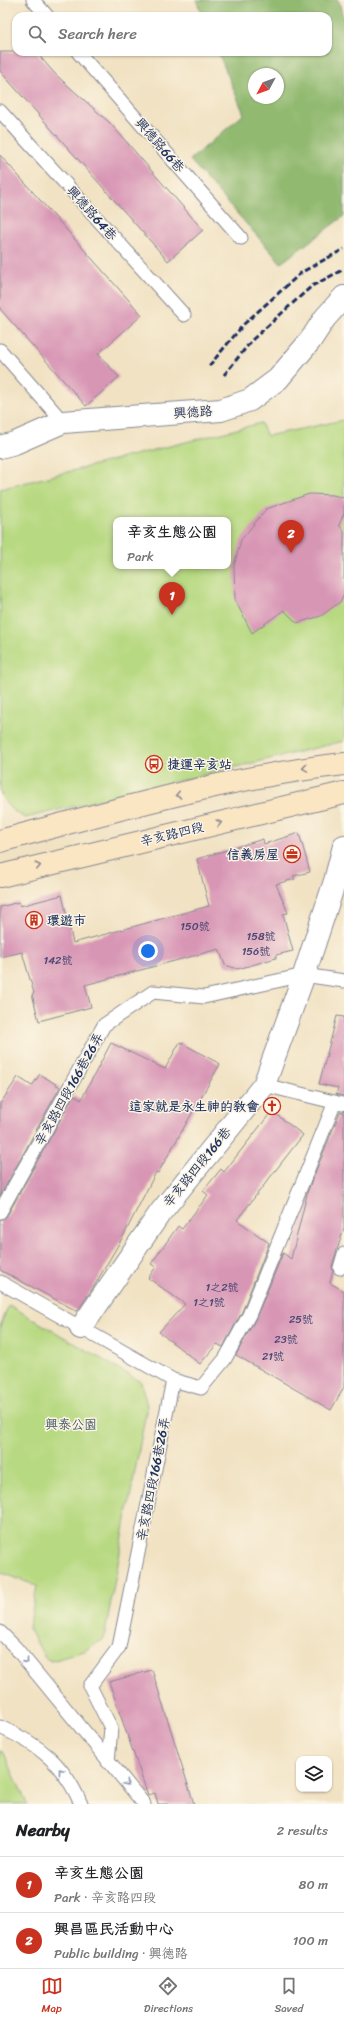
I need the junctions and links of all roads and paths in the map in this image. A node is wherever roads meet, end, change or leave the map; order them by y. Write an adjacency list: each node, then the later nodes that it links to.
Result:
1 (33, 0): 2 (lane)
2 (44, 12)
3 (82, 56): 5 (lane, 興德路66巷)
4 (0, 111): 7 (lane, 興德路64巷)
5 (241, 238)
6 (344, 297): 9 (street, 興德路)
7 (184, 315)
8 (0, 350): 9 (lane)
9 (63, 422): 10 (street, 興德路)
10 (0, 447)
11 (344, 764): 13 (main road, one-way to 13)
12 (344, 793): 15 (main road, 辛亥路四段, one-way to 12)
13 (0, 841)
14 (344, 846): 16 (street, 辛亥路四段166巷)
15 (0, 876)
16 (304, 975): 17 (lane); 18 (street, 辛亥路四段166巷); 20 (lane, 辛亥路四段166巷26弄)
17 (344, 981)
18 (264, 1085): 19 (lane); 24 (street, 辛亥路四段166巷)
19 (340, 1103): 25 (lane)
20 (0, 1212)
21 (344, 1254): 22 (lane)
22 (340, 1268)
23 (0, 1282): 24 (lane)
24 (81, 1328): 25 (lane)
25 (173, 1380): 28 (lane, 辛亥路四段166巷26弄)
26 (0, 1632): 28 (lane, one-way to 28)
27 (0, 1727): 29 (lane, one-way to 27)
28 (108, 1762): 30 (lane, one-way to 30)
29 (81, 1804)
30 (144, 1804)

